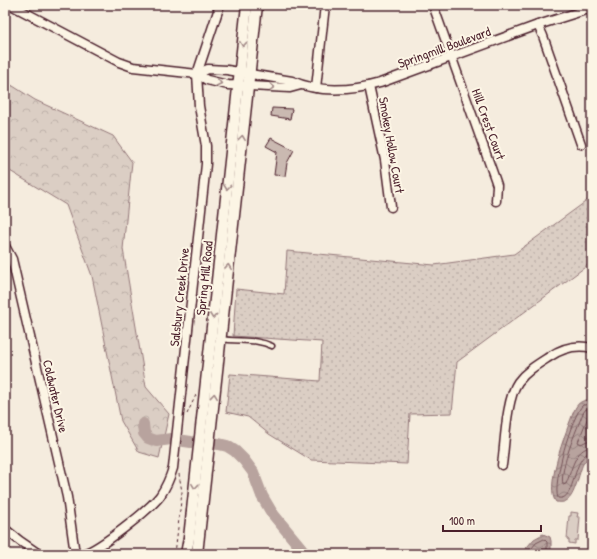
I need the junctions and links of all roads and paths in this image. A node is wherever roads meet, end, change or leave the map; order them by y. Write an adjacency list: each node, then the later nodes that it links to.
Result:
1 (11, 5): 11 (street)
2 (220, 5): 11 (street, Salsbury Creek Drive)
3 (247, 5): 10 (street, Spring Mill Road, one-way to 10)
4 (257, 5): 10 (street, Spring Mill Road)
5 (325, 5): 15 (street)
6 (433, 5): 9 (street, Hill Crest Court)
7 (592, 8): 8 (street, Springmill Boulevard)
8 (538, 25): 9 (street, Springmill Boulevard); 16 (street)
9 (452, 57): 14 (street, Springmill Boulevard); 17 (street, Hill Crest Court)
10 (245, 72): 11 (street, Springmill Boulevard); 12 (street, Springmill Boulevard); 13 (street, Spring Mill Road)
11 (197, 74): 13 (street, Springmill Boulevard, one-way to 13); 30 (street, Salsbury Creek Drive)
12 (301, 85): 13 (street, Springmill Boulevard, one-way to 12); 15 (street, Springmill Boulevard)
13 (243, 86): 20 (street, Spring Mill Road, one-way to 13); 23 (street, Spring Mill Road, one-way to 23)
14 (369, 86): 15 (street, Springmill Boulevard); 18 (street, Smokey Hollow Court)
15 (316, 88)
16 (581, 144)
17 (496, 201)
18 (391, 207)
19 (5, 246): 29 (street, Coldwater Drive)
20 (220, 339): 21 (lane); 23 (street, Spring Mill Road, one-way to 20)
21 (272, 346)
22 (592, 348): 25 (street)
23 (205, 435): 24 (street, Spring Mill Road)
24 (204, 448): 32 (street, Spring Mill Road, one-way to 32); 33 (street, Spring Mill Road)
25 (502, 465)
26 (179, 472): 31 (path)
27 (5, 529): 28 (street)
28 (40, 554)
29 (75, 554)
30 (83, 554)
31 (175, 554)
32 (186, 554)
33 (197, 554)

